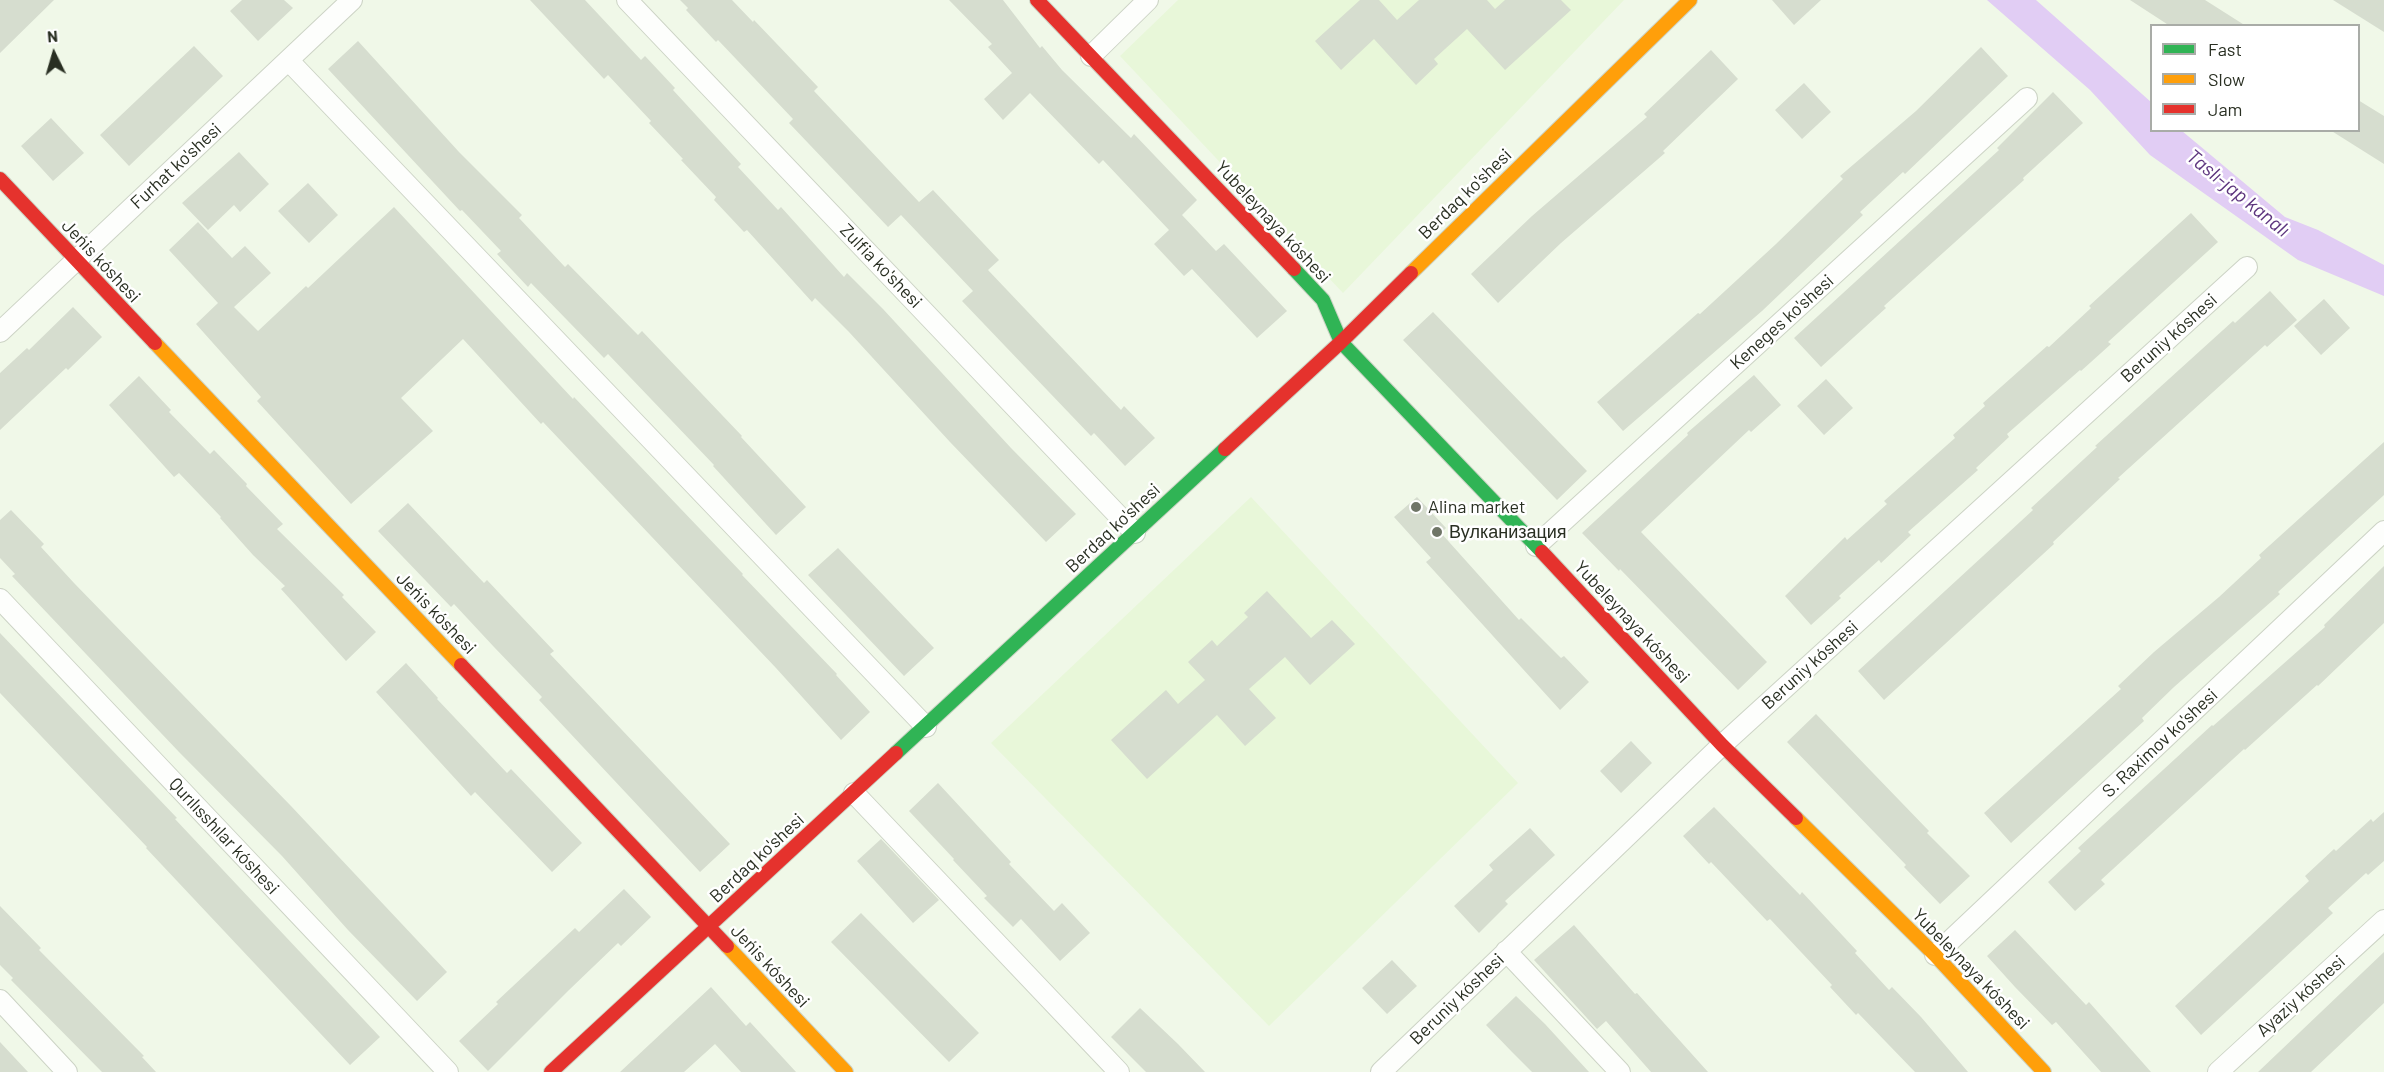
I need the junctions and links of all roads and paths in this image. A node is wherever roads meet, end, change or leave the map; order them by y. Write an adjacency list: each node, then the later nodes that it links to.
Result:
1 (352, 0): 7 (street, Furhat ko'shesi)
2 (627, 0): 15 (street, Zulfia ko'shesi)
3 (1037, 0): 6 (street, Yubeleynaya kóshesi)
4 (1148, 0): 6 (street)
5 (1690, 0): 13 (street, Berdaq ko'shesi)
6 (1091, 56): 13 (street, Yubeleynaya kóshesi)
7 (289, 61): 10 (street, Furhat ko'shesi); 18 (street)
8 (2027, 98): 16 (street, Keneges ko'shesi)
9 (0, 179): 10 (street, Jeńis kóshesi)
10 (75, 260): 12 (street, Furhat ko'shesi); 22 (street, Jeńis kóshesi)
11 (2247, 267): 19 (street, Beruniy kóshesi)
12 (0, 332)
13 (1341, 342): 15 (street, Berdaq ko'shesi); 16 (street, Yubeleynaya kóshesi)
14 (2384, 531): 24 (street, S. Raximov ko'shesi)
15 (1135, 533): 18 (street, Berdaq ko'shesi)
16 (1536, 546): 19 (street, Yubeleynaya kóshesi)
17 (0, 599): 27 (street, Qurılısshılar kóshesi)
18 (926, 727): 20 (street, Berdaq ko'shesi)
19 (1722, 745): 23 (street, Beruniy kóshesi); 24 (street, Yubeleynaya kóshesi)
20 (854, 793): 22 (street, Berdaq ko'shesi); 30 (street)
21 (2384, 920): 34 (street, Ayaziy kóshesi)
22 (709, 927): 28 (street, Berdaq ko'shesi); 29 (street, Jeńis kóshesi)
23 (1506, 951): 31 (street, Beruniy kóshesi); 32 (street)
24 (1935, 956): 33 (street, Yubeleynaya kóshesi)
25 (0, 1000): 26 (street)
26 (67, 1072)
27 (448, 1072)
28 (551, 1072)
29 (846, 1072)
30 (1119, 1072)
31 (1382, 1072)
32 (1620, 1072)
33 (2044, 1072)
34 (2218, 1072)

